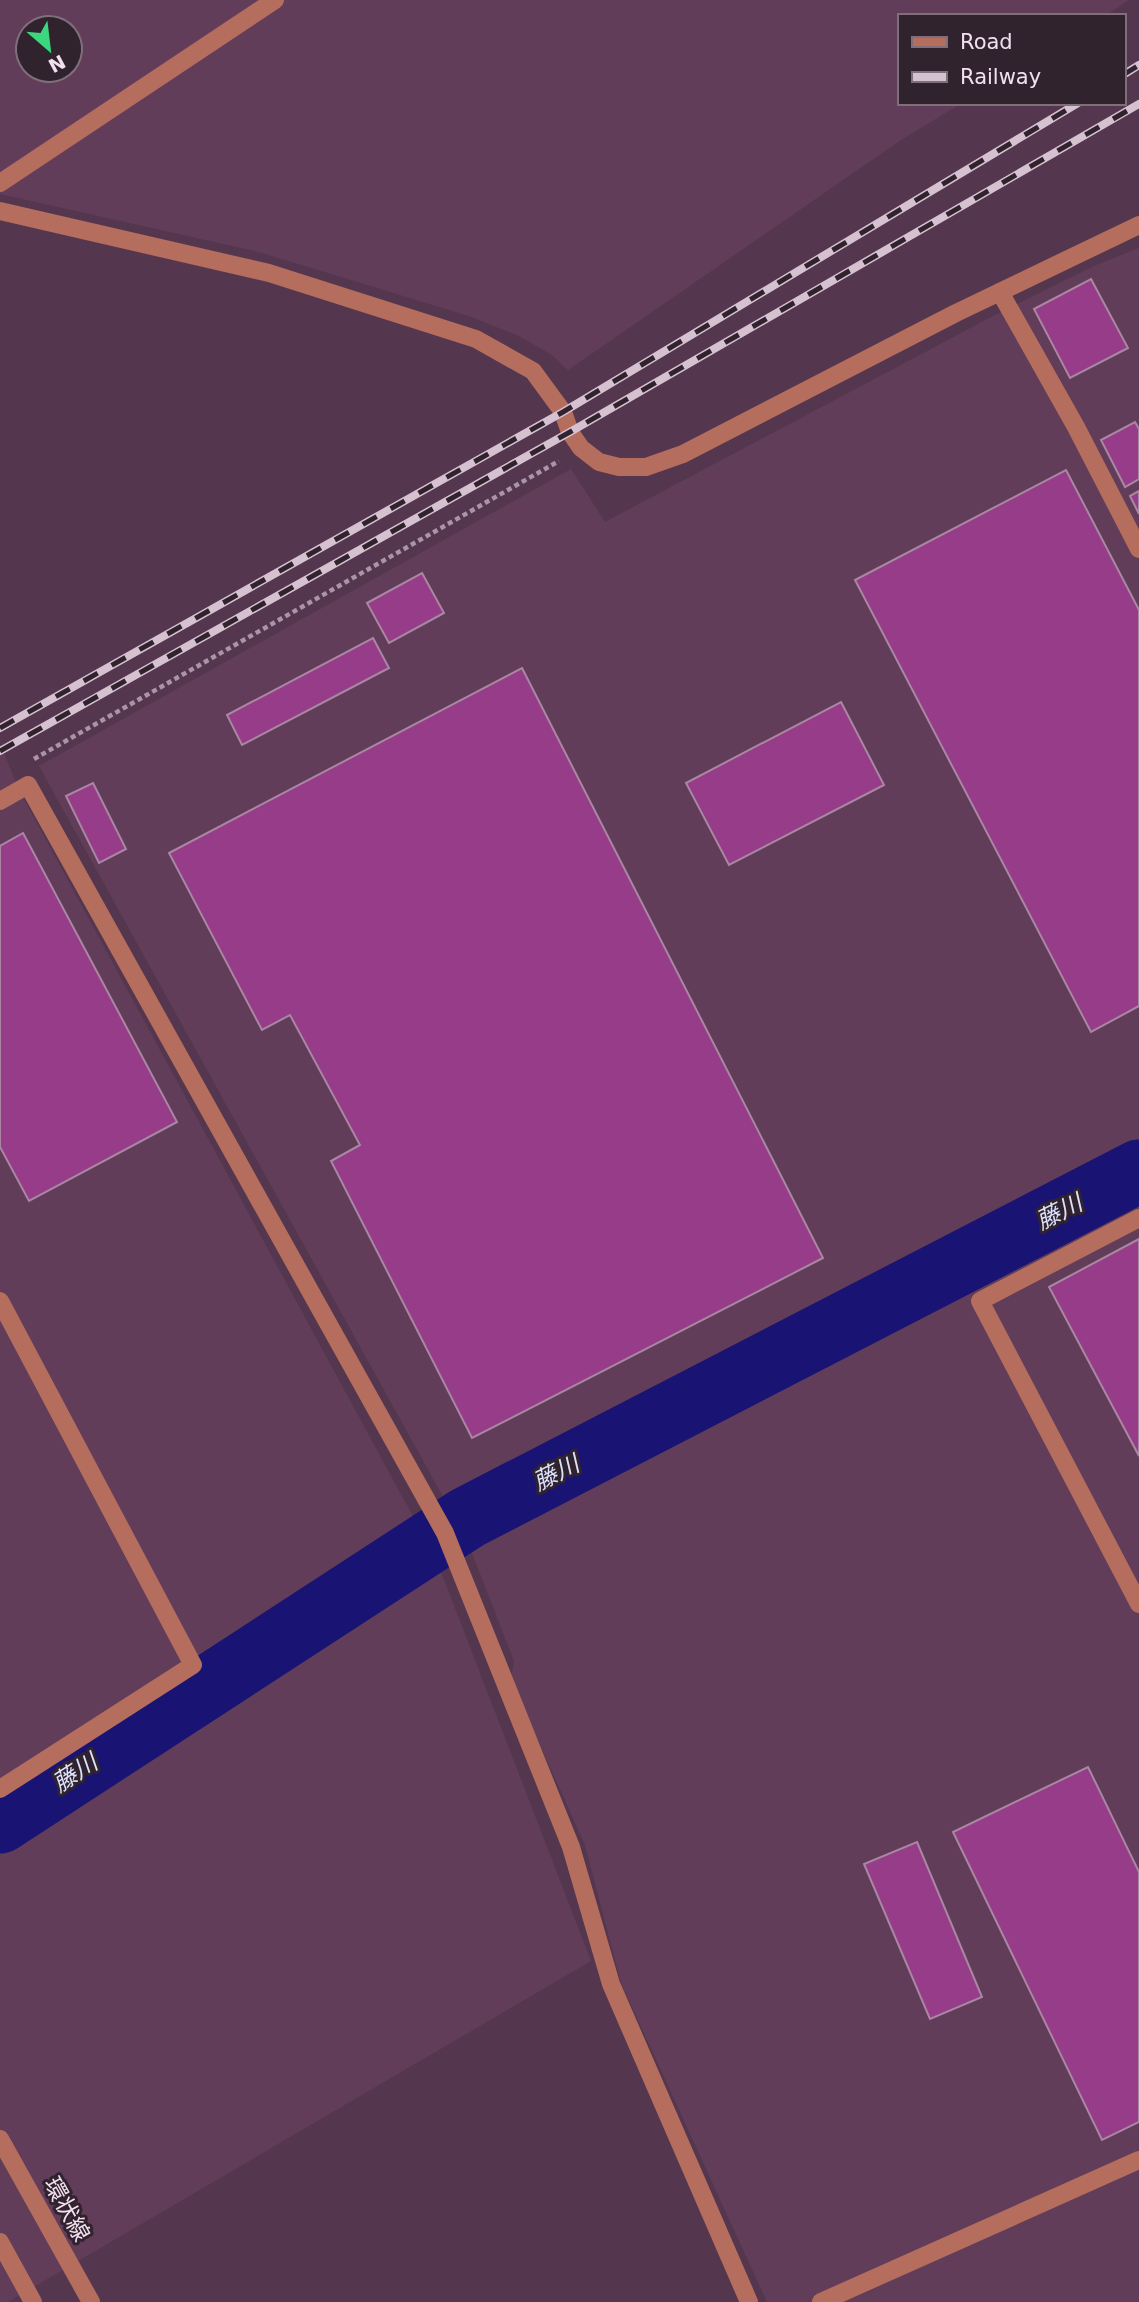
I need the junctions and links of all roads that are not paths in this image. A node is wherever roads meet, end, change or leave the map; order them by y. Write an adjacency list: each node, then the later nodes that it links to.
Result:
1 (275, 0): 2 (street)
2 (0, 183)
3 (0, 211): 5 (street)
4 (1139, 225): 5 (street)
5 (1000, 292): 6 (street)
6 (1139, 549)
7 (0, 801): 17 (street)
8 (1139, 1218): 10 (street)
9 (0, 1301): 11 (street)
10 (1139, 1604)
11 (0, 1789)
12 (0, 2139): 16 (street, 環状線)
13 (1139, 2160): 18 (street)
14 (0, 2242): 15 (street)
15 (33, 2302)
16 (91, 2302)
17 (749, 2302)
18 (821, 2302)

